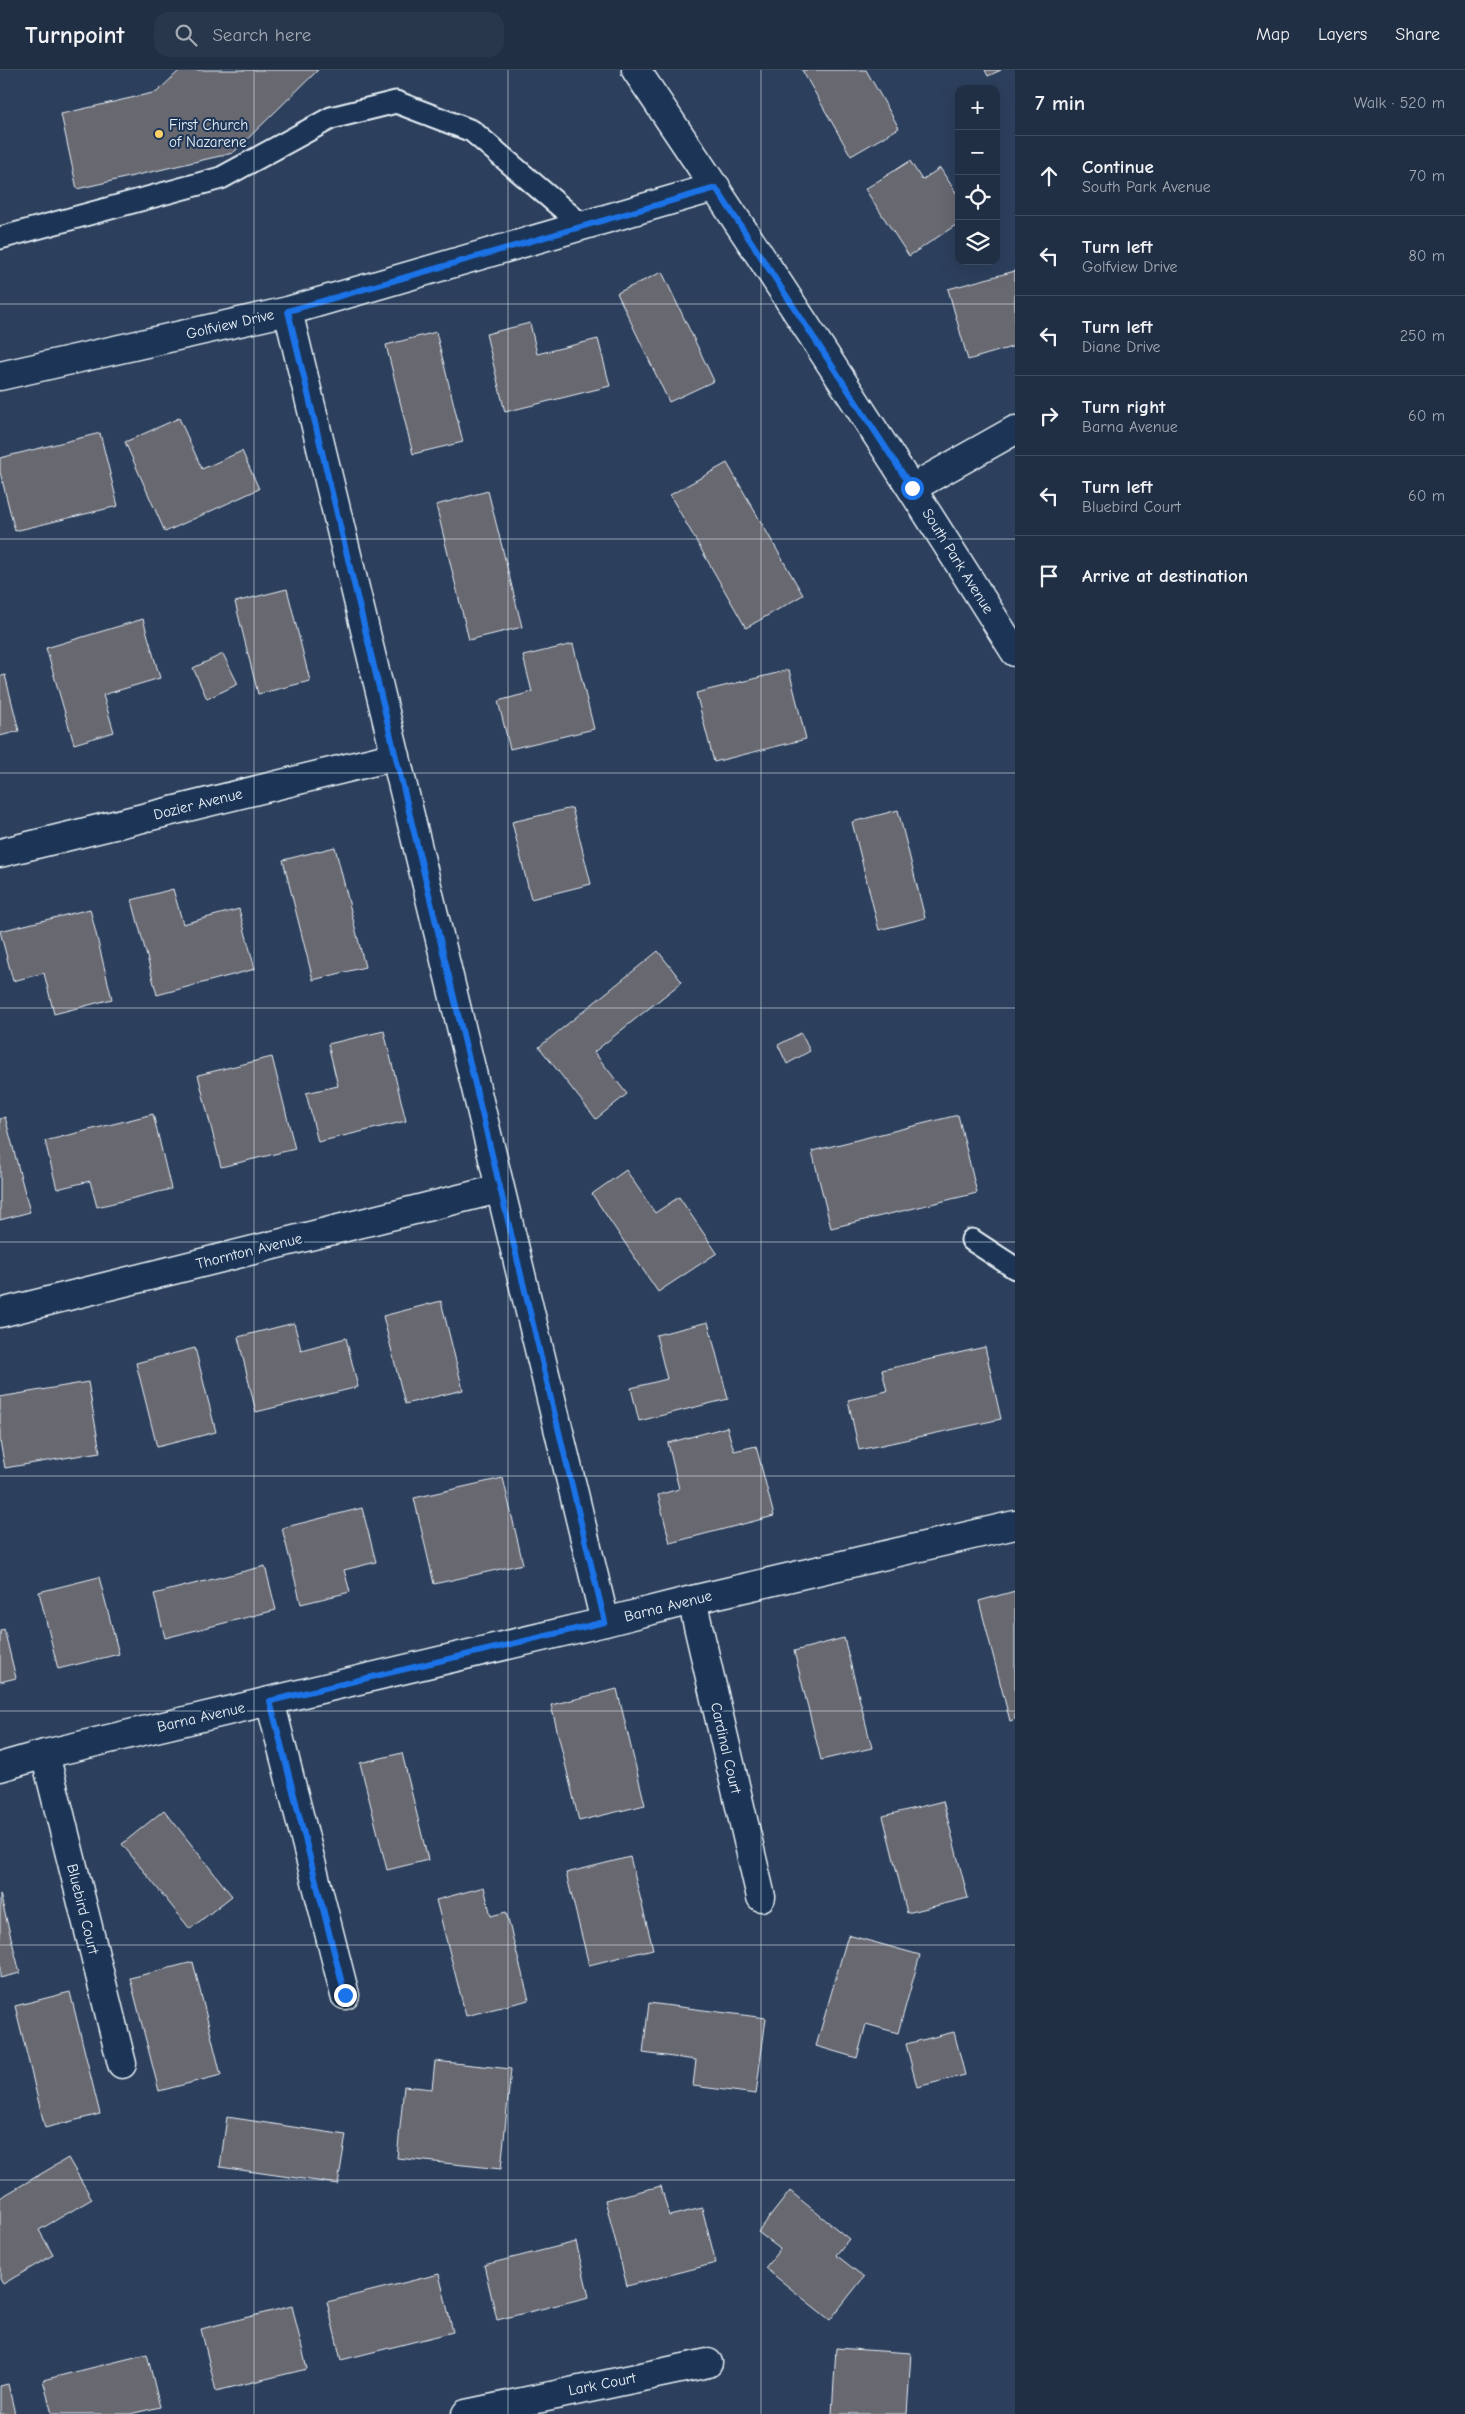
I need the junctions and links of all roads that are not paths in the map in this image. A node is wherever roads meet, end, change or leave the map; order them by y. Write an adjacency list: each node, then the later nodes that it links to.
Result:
1 (636, 70): 2 (street, South Park Avenue)
2 (716, 188): 3 (street, Golfview Drive); 8 (street, South Park Avenue)
3 (583, 226): 4 (lane); 5 (street, Golfview Drive)
4 (0, 238)
5 (288, 311): 6 (street, Golfview Drive); 10 (street)
6 (0, 376)
7 (1015, 430): 8 (street)
8 (912, 488): 9 (street, South Park Avenue)
9 (1015, 652)
10 (396, 756): 11 (street, Dozier Avenue); 12 (street)
11 (0, 853)
12 (499, 1189): 15 (street, Thornton Avenue); 18 (street)
13 (972, 1240): 14 (lane)
14 (1015, 1268)
15 (0, 1313)
16 (1015, 1526): 17 (street, Barna Avenue)
17 (692, 1600): 18 (street, Barna Avenue); 22 (street, Cardinal Court)
18 (605, 1622): 19 (street, Barna Avenue)
19 (270, 1701): 20 (street, Barna Avenue); 23 (street)
20 (45, 1754): 21 (street, Barna Avenue); 24 (street, Bluebird Court)
21 (0, 1767)
22 (761, 1896)
23 (345, 1995)
24 (122, 2064)
25 (708, 2363): 26 (street, Lark Court)
26 (466, 2414)

